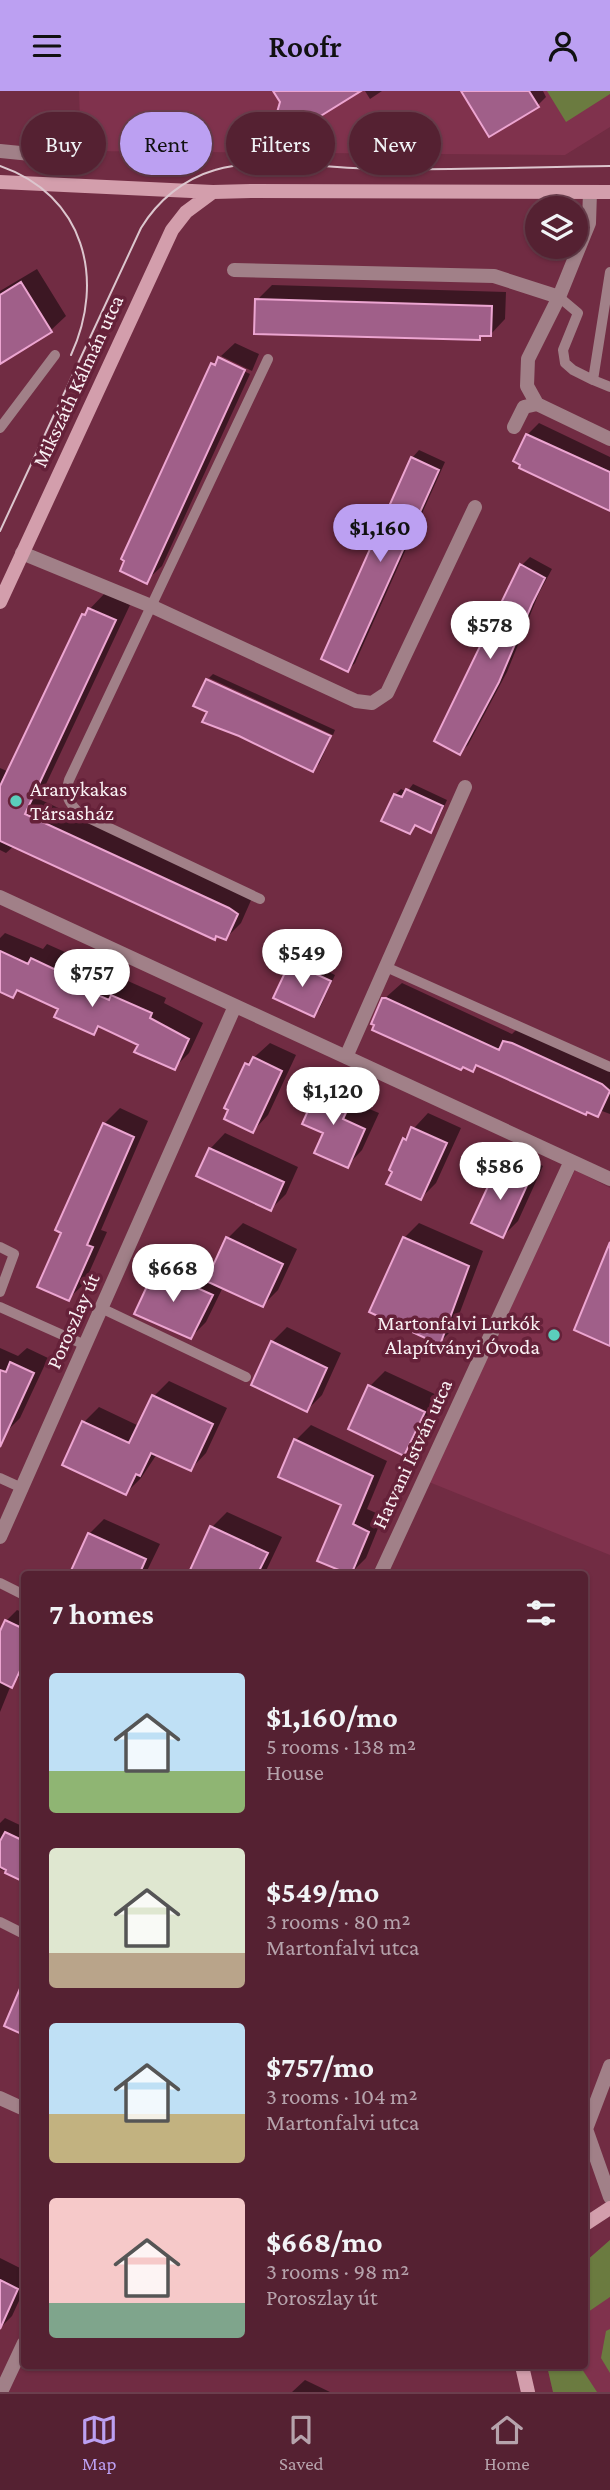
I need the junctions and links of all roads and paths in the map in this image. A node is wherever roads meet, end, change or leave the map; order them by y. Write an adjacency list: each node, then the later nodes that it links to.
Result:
1 (0, 151): 2 (street)
2 (21, 153)
3 (0, 183): 4 (street)
4 (213, 192): 5 (street); 19 (street, Mikszáth Kálmán utca)
5 (590, 192): 6 (street); 9 (street)
6 (610, 192)
7 (234, 269): 9 (street)
8 (610, 272): 12 (lane)
9 (559, 297): 12 (lane); 14 (street)
10 (55, 355): 16 (lane)
11 (268, 359): 21 (lane)
12 (593, 380): 13 (lane)
13 (610, 387)
14 (537, 404): 15 (street); 17 (street)
15 (514, 426)
16 (0, 428)
17 (610, 439)
18 (475, 506): 21 (street)
19 (22, 553): 20 (street, Mikszáth Kálmán utca); 21 (street)
20 (0, 602)
21 (151, 606): 24 (lane)
22 (465, 787): 25 (street)
23 (0, 897): 26 (street)
24 (260, 898)
25 (386, 967): 27 (street); 28 (lane)
26 (235, 1006): 27 (street); 34 (street, Poroszlay út)
27 (346, 1057): 29 (street)
28 (610, 1067)
29 (571, 1161): 30 (street); 40 (street, Hatvani István utca)
30 (610, 1179)
31 (0, 1247): 32 (lane)
32 (0, 1292)
33 (0, 1307): 35 (lane)
34 (101, 1308): 35 (street, Poroszlay út); 36 (lane)
35 (85, 1345): 38 (street, Poroszlay út)
36 (246, 1377)
37 (0, 1478): 38 (lane)
38 (22, 1488): 39 (street, Poroszlay út)
39 (0, 1538)
40 (382, 1571)
41 (0, 1583): 42 (lane)
42 (21, 1594)
43 (0, 1922): 44 (lane)
44 (21, 1932)
45 (610, 2066): 48 (street)
46 (0, 2098): 47 (street)
47 (21, 2108)
48 (588, 2124)
49 (588, 2135): 50 (street)
50 (610, 2197)
51 (610, 2208): 52 (street)
52 (588, 2222)
53 (21, 2349): 55 (street)
54 (525, 2379): 56 (street)
55 (1, 2392)
56 (535, 2392)

